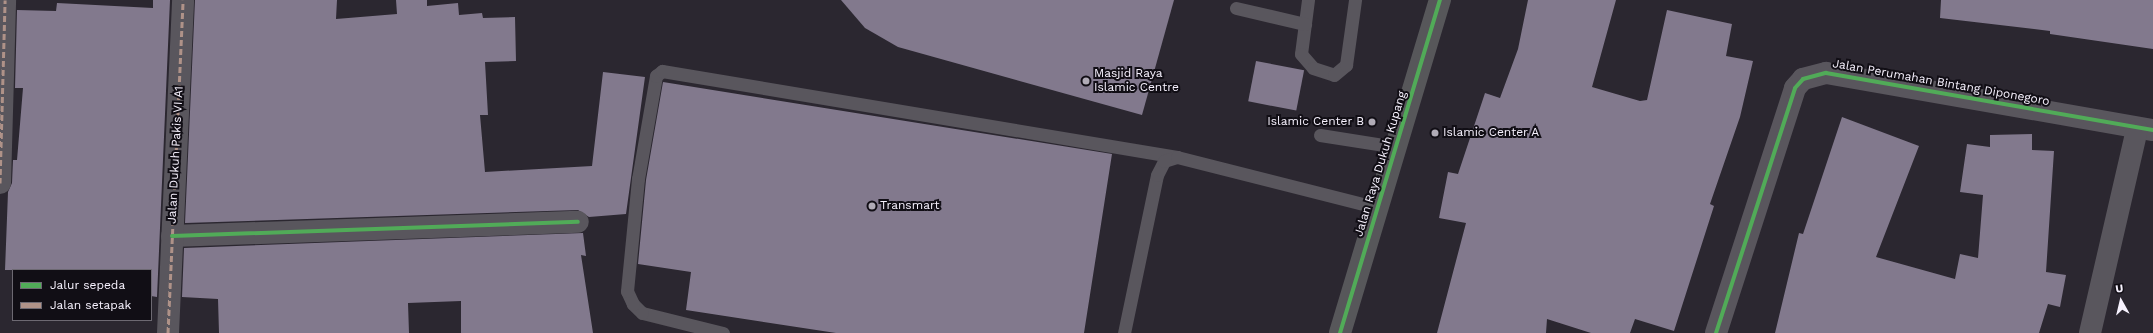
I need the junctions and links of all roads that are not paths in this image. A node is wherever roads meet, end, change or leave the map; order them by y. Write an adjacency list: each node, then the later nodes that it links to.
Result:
1 (5, 0): 12 (street)
2 (183, 0): 15 (street, Jalan Dukuh Pakis VI A1)
3 (1308, 0): 7 (lane)
4 (1355, 0): 7 (lane)
5 (1440, 0): 10 (street, Jalan Raya Dukuh Kupang)
6 (1236, 8): 7 (lane)
7 (1305, 24)
8 (2145, 129): 20 (street, Jalan Perumahan Bintang Diponegoro); 21 (street, Jalan Perumahan Bintang Diponegoro)
9 (1320, 135): 10 (lane)
10 (1397, 147): 13 (street, Jalan Raya Dukuh Kupang)
11 (1177, 157): 13 (lane); 17 (lane); 18 (lane)
12 (0, 183)
13 (1378, 208): 19 (street, Jalan Raya Dukuh Kupang)
14 (578, 222): 15 (street)
15 (172, 236): 16 (street, Jalan Dukuh Pakis VI A1)
16 (168, 333)
17 (723, 333)
18 (1124, 333)
19 (1340, 333)
20 (1716, 333)
21 (2090, 333)

